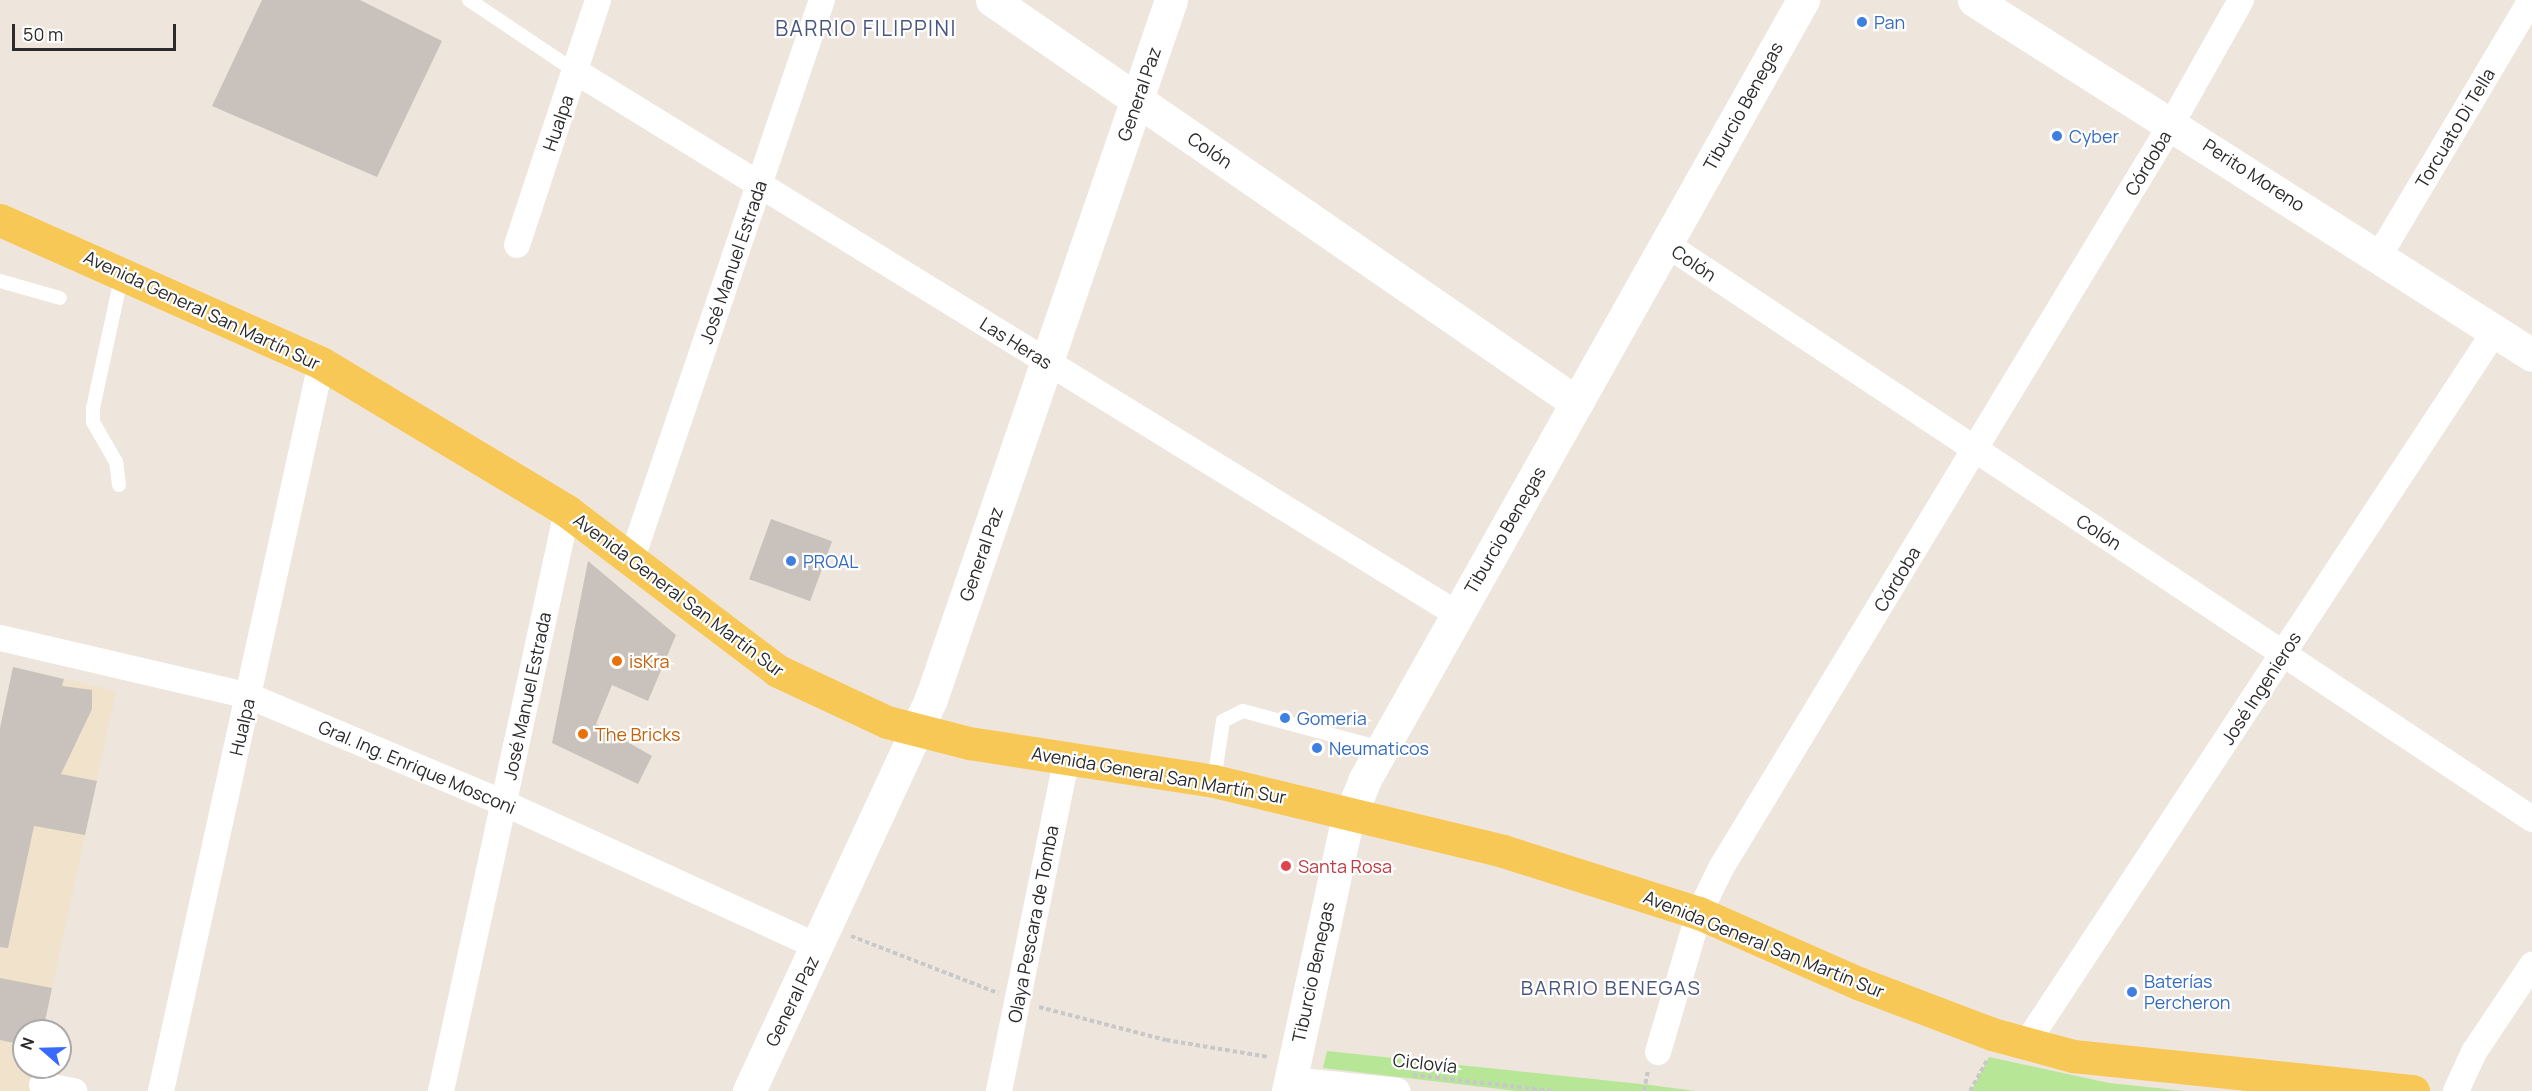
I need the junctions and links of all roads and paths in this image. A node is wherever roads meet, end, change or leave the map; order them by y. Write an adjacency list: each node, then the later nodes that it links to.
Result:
1 (469, 0): 10 (lane)
2 (598, 0): 10 (street, Hualpa)
3 (822, 0): 13 (street, José Manuel Estrada)
4 (992, 0): 11 (street, Colón)
5 (1171, 0): 11 (street, General Paz)
6 (1803, 0): 15 (street, Tiburcio Benegas)
7 (1974, 0): 12 (street, Perito Moreno)
8 (2241, 0): 12 (street, Córdoba)
9 (2531, 0): 17 (street, Torcuato Di Tella)
10 (575, 71): 13 (street, Las Heras); 16 (street, Hualpa)
11 (1137, 100): 23 (street, General Paz); 25 (street, Colón)
12 (2172, 123): 17 (street, Perito Moreno); 26 (street, Córdoba)
13 (759, 186): 23 (street, Las Heras); 29 (street, José Manuel Estrada)
14 (0, 220): 18 (main road, Avenida General San Martín Sur)
15 (1666, 244): 25 (street, Tiburcio Benegas); 26 (street, Colón)
16 (517, 245)
17 (2379, 256): 21 (street, Perito Moreno)
18 (122, 272): 24 (main road, Avenida General San Martín Sur); 27 (lane)
19 (0, 281): 20 (lane)
20 (60, 298)
21 (2495, 331): 22 (street, Perito Moreno); 32 (street, José Ingenieros)
22 (2532, 355)
23 (1047, 361): 30 (street, Las Heras); 34 (street, General Paz)
24 (321, 363): 28 (main road, Avenida General San Martín Sur); 33 (street, Hualpa)
25 (1577, 403): 30 (street, Tiburcio Benegas)
26 (1975, 450): 32 (street, Colón); 41 (street, Córdoba)
27 (119, 485)
28 (567, 511): 29 (main road, Avenida General San Martín Sur); 38 (street, José Manuel Estrada)
29 (632, 558): 34 (main road, Avenida General San Martín Sur)
30 (1457, 614): 35 (street, Tiburcio Benegas)
31 (1, 643): 33 (street, Gral. Ing. Enrique Mosconi)
32 (2283, 654): 40 (street, Colón); 44 (street, José Ingenieros)
33 (249, 696): 38 (street, Gral. Ing. Enrique Mosconi); 51 (street, Hualpa)
34 (918, 732): 36 (main road, Avenida General San Martín Sur); 42 (street, General Paz)
35 (1381, 748): 37 (lane); 39 (street, Tiburcio Benegas)
36 (1067, 757): 37 (main road, Avenida General San Martín Sur); 54 (street, Olaya Pescara de Tomba)
37 (1214, 781): 39 (main road, Avenida General San Martín Sur)
38 (504, 803): 42 (street, Gral. Ing. Enrique Mosconi); 52 (street, José Manuel Estrada)
39 (1351, 811): 41 (main road, Avenida General San Martín Sur); 49 (street, Tiburcio Benegas)
40 (2532, 819)
41 (1699, 913): 44 (main road, Avenida General San Martín Sur); 45 (street, Córdoba)
42 (818, 947): 53 (street, General Paz)
43 (2532, 965): 58 (street)
44 (2026, 1044): 57 (main road, Avenida General San Martín Sur)
45 (1658, 1052)
46 (1988, 1058): 56 (path)
47 (1399, 1083): 49 (street); 55 (path, Ciclovía)
48 (42, 1085): 50 (street)
49 (1290, 1085)
50 (74, 1091)
51 (161, 1091)
52 (441, 1091)
53 (749, 1091)
54 (999, 1091)
55 (1553, 1091)
56 (1970, 1091)
57 (2413, 1091)
58 (2456, 1091)

